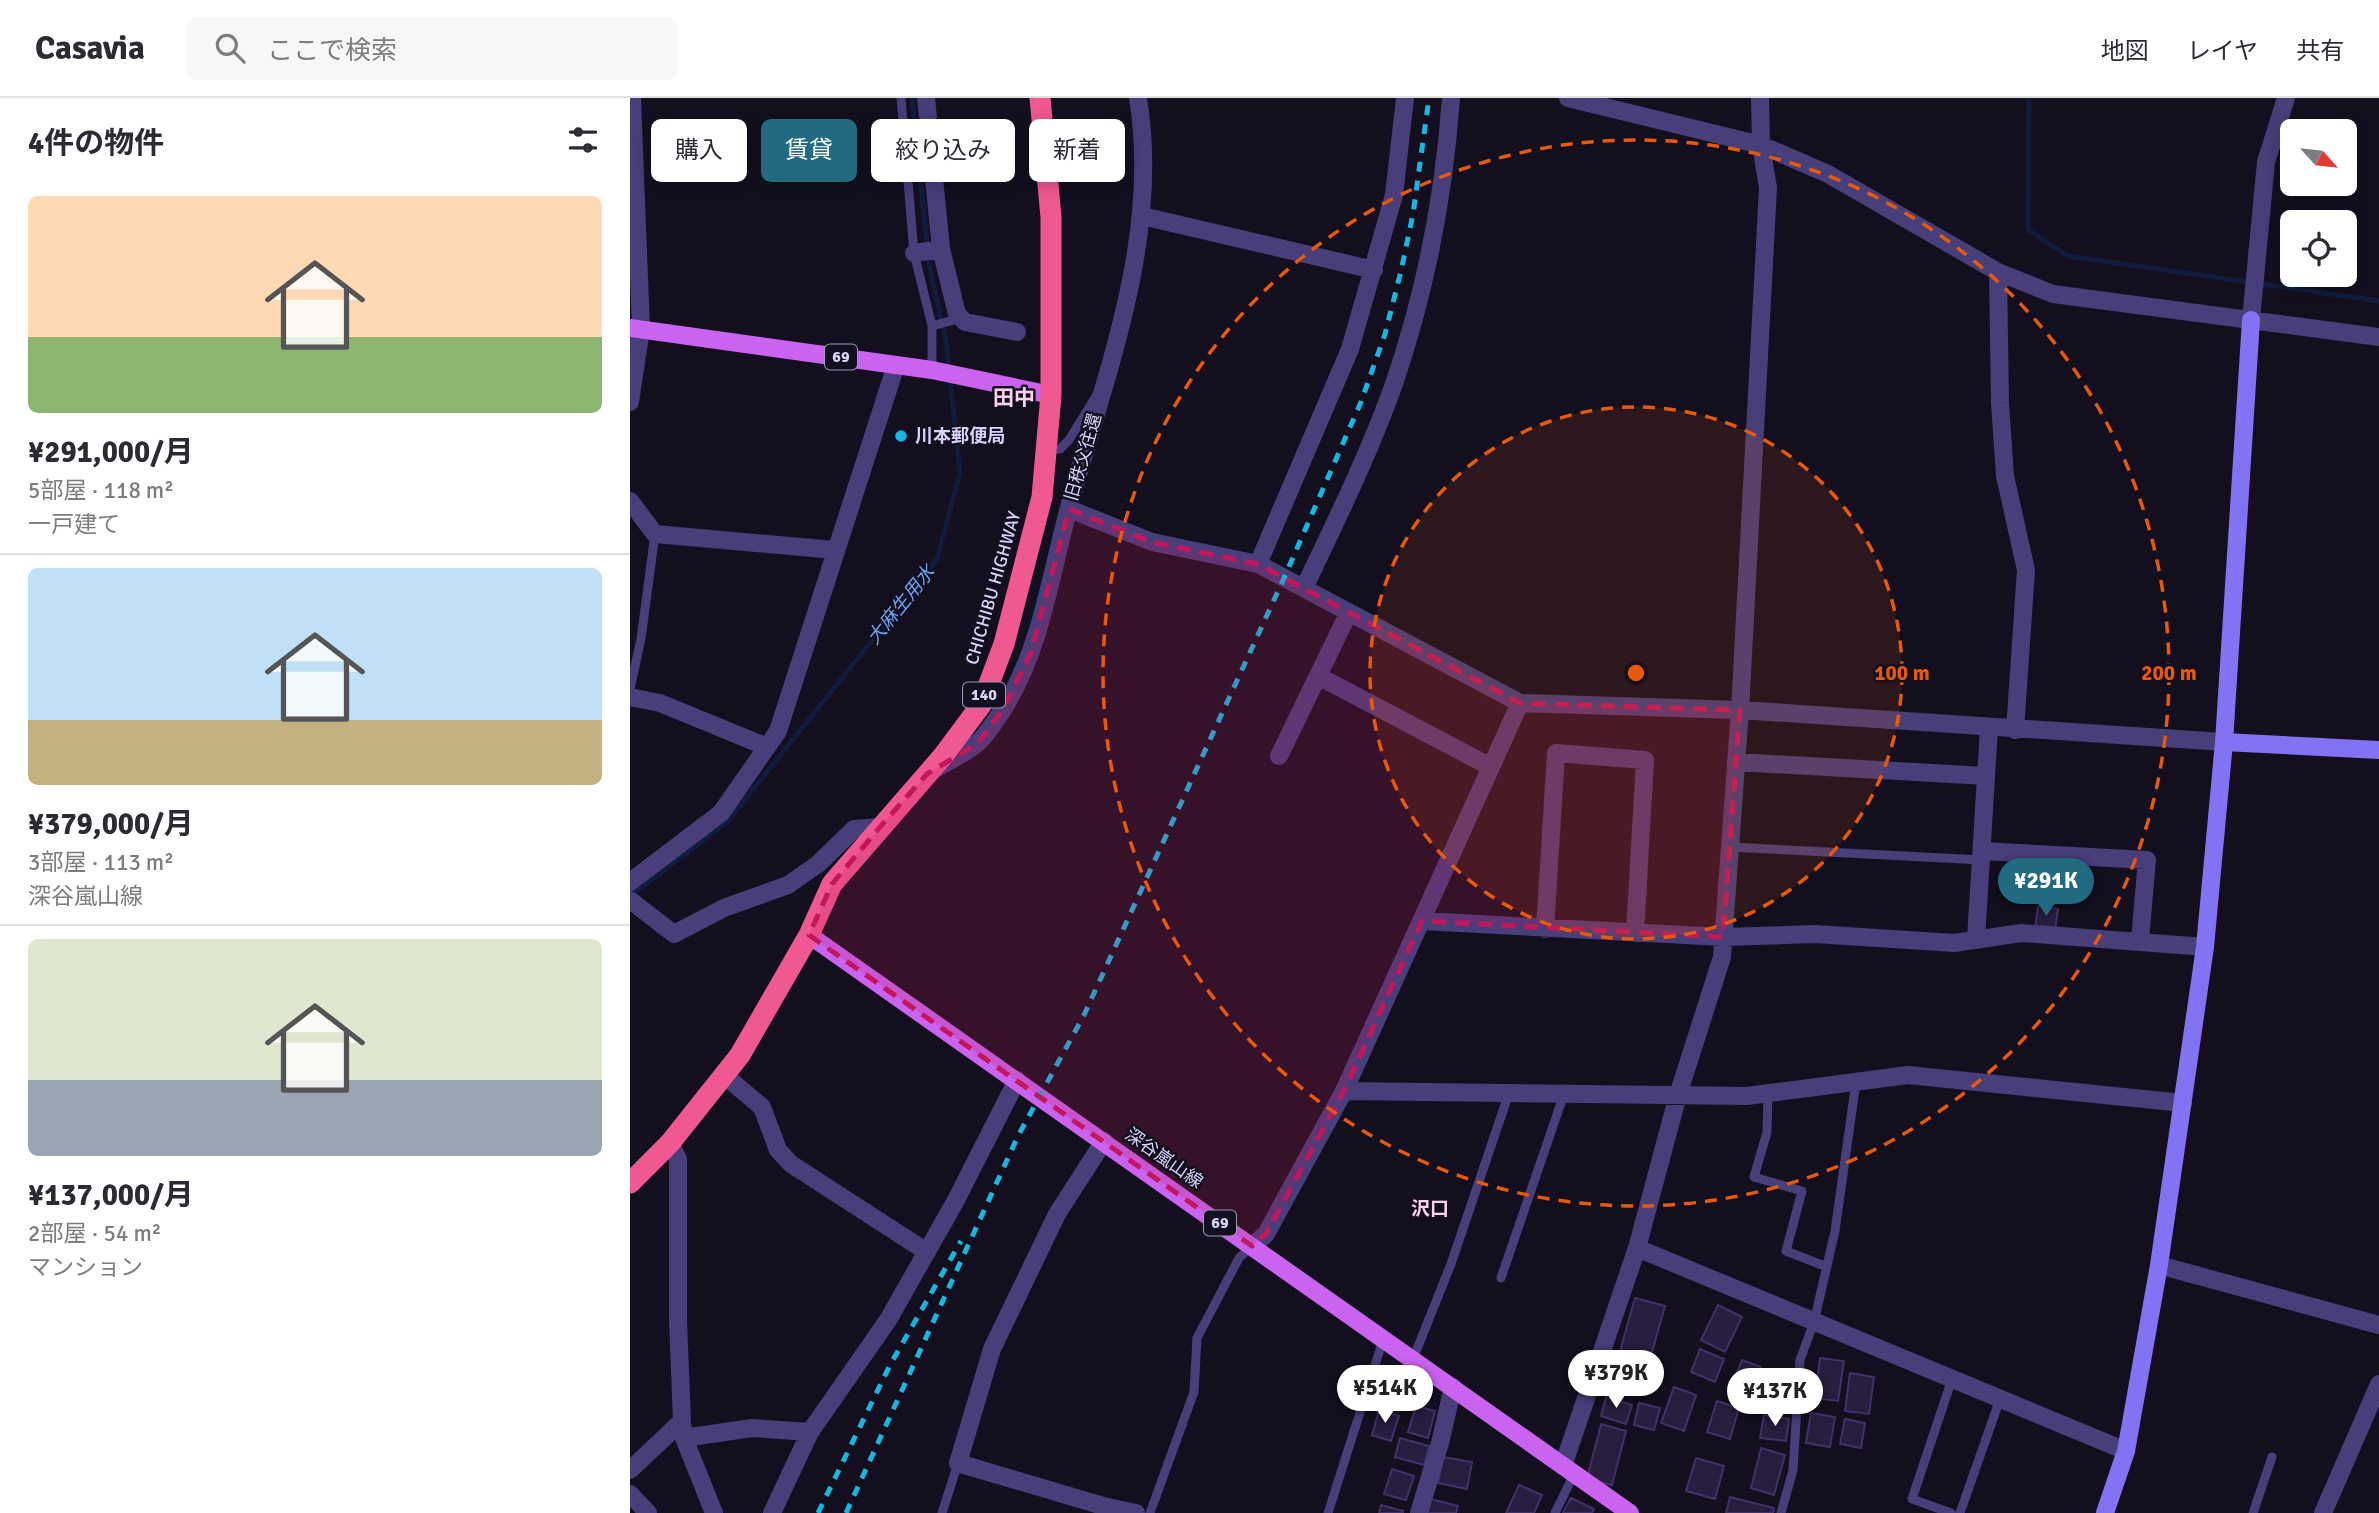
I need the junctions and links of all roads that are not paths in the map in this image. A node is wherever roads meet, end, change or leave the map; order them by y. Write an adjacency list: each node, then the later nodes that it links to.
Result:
1 (632, 98): 19 (street)
2 (901, 98): 13 (lane)
3 (926, 98): 13 (street)
4 (1040, 98): 25 (highway, CHICHIBU HIGHWAY / 140)
5 (1138, 98): 12 (street, 旧秩父往還)
6 (1405, 98): 14 (street)
7 (1451, 98): 33 (street)
8 (1568, 98): 11 (street)
9 (1760, 98): 11 (street)
10 (2286, 98): 17 (street)
11 (1761, 145): 15 (street); 39 (street)
12 (1142, 216): 14 (street); 24 (street, 旧秩父往還)
13 (927, 251): 16 (street); 18 (lane)
14 (1374, 270): 32 (street)
15 (1998, 272): 17 (street); 41 (street)
16 (956, 319): 18 (lane); 20 (street)
17 (2251, 320): 21 (street); 42 (street)
18 (935, 325): 23 (lane)
19 (636, 328): 22 (main road, 69); 26 (street)
20 (1017, 332)
21 (2379, 337)
22 (896, 365): 23 (main road, 69); 31 (street)
23 (932, 370): 25 (main road, 69)
24 (1103, 386): 27 (lane); 29 (street, 旧秩父往還)
25 (1051, 395): 27 (highway, CHICHIBU HIGHWAY / 140)
26 (630, 402)
27 (1048, 450): 48 (highway, CHICHIBU HIGHWAY / 140)
28 (630, 501): 30 (street)
29 (1069, 509): 32 (street); 48 (street, 旧秩父往還)
30 (655, 534): 31 (street); 36 (lane)
31 (835, 550): 43 (street)
32 (1258, 564): 33 (street)
33 (1304, 588): 34 (street)
34 (1349, 612): 35 (street); 38 (street)
35 (1318, 676): 45 (street); 47 (street)
36 (630, 689)
37 (630, 697): 43 (street)
38 (1520, 703): 39 (street); 47 (street)
39 (1740, 710): 40 (street); 46 (street)
40 (1989, 728): 41 (street); 49 (street)
41 (2015, 730): 42 (street)
42 (2224, 742): 44 (street); 62 (street)
43 (766, 747): 53 (street)
44 (2379, 750)
45 (1279, 756)
46 (1736, 762): 49 (street); 51 (street)
47 (1491, 767): 55 (street)
48 (927, 774): 50 (highway, CHICHIBU HIGHWAY / 140)
49 (1986, 776): 52 (street)
50 (880, 827): 54 (street); 58 (highway, CHICHIBU HIGHWAY / 140)
51 (1730, 847): 52 (lane); 59 (street)
52 (1982, 855): 60 (street); 61 (street)
53 (630, 882)
54 (634, 903)
55 (1422, 921): 56 (street); 66 (street)
56 (1545, 929): 57 (street); 57 (street)
57 (1635, 933): 59 (street)
58 (809, 935): 63 (highway, CHICHIBU HIGHWAY / 140); 64 (main road, 深谷嵐山線 / 69)
59 (1723, 937): 60 (street); 70 (street)
60 (1976, 939): 61 (street)
61 (2140, 940): 62 (street)
62 (2205, 947): 71 (street)
63 (724, 1075): 73 (highway, CHICHIBU HIGHWAY / 140); 77 (street)
64 (1017, 1080): 72 (main road, 深谷嵐山線 / 69); 77 (street)
65 (1856, 1082): 69 (street); 71 (street); 79 (lane)
66 (1344, 1091): 67 (street); 75 (street)
67 (1509, 1093): 68 (street); 84 (lane)
68 (1564, 1094): 70 (street); 80 (lane)
69 (1768, 1094): 70 (street); 79 (lane)
70 (1678, 1095): 76 (street)
71 (2183, 1103): 78 (street)
72 (1104, 1141): 75 (main road, 深谷嵐山線 / 69); 93 (street)
73 (670, 1143): 74 (highway, CHICHIBU HIGHWAY / 140); 89 (street)
74 (630, 1183)
75 (1252, 1246): 83 (main road, 深谷嵐山線 / 69); 103 (lane)
76 (1637, 1248): 81 (street); 95 (street)
77 (926, 1252): 90 (street)
78 (2159, 1265): 82 (street); 91 (street)
79 (1827, 1268): 81 (lane)
80 (1502, 1278)
81 (1814, 1322): 85 (street); 108 (lane)
82 (2379, 1325)
83 (1384, 1338): 84 (main road, 深谷嵐山線 / 69); 104 (lane)
84 (1413, 1359): 87 (main road, 深谷嵐山線 / 69)
85 (1952, 1379): 88 (street); 109 (lane)
86 (2379, 1384): 113 (street)
87 (1453, 1387): 95 (main road, 深谷嵐山線 / 69); 105 (street)
88 (2000, 1399): 91 (street); 110 (lane)
89 (683, 1429): 90 (street); 94 (street); 99 (street)
90 (810, 1433): 100 (street)
91 (2126, 1451): 111 (street)
92 (2272, 1457): 112 (lane)
93 (958, 1463): 97 (street); 101 (lane)
94 (630, 1470)
95 (1568, 1470): 106 (lane); 107 (main road, 深谷嵐山線 / 69)
96 (630, 1496): 98 (street)
97 (1101, 1509): 102 (street)
98 (648, 1513)
99 (714, 1513)
100 (772, 1513)
101 (942, 1513)
102 (1136, 1513)
103 (1150, 1513)
104 (1328, 1513)
105 (1419, 1513)
106 (1555, 1513)
107 (1630, 1513)
108 (1781, 1513)
109 (1951, 1513)
110 (1960, 1513)
111 (2105, 1513)
112 (2253, 1513)
113 (2323, 1513)

